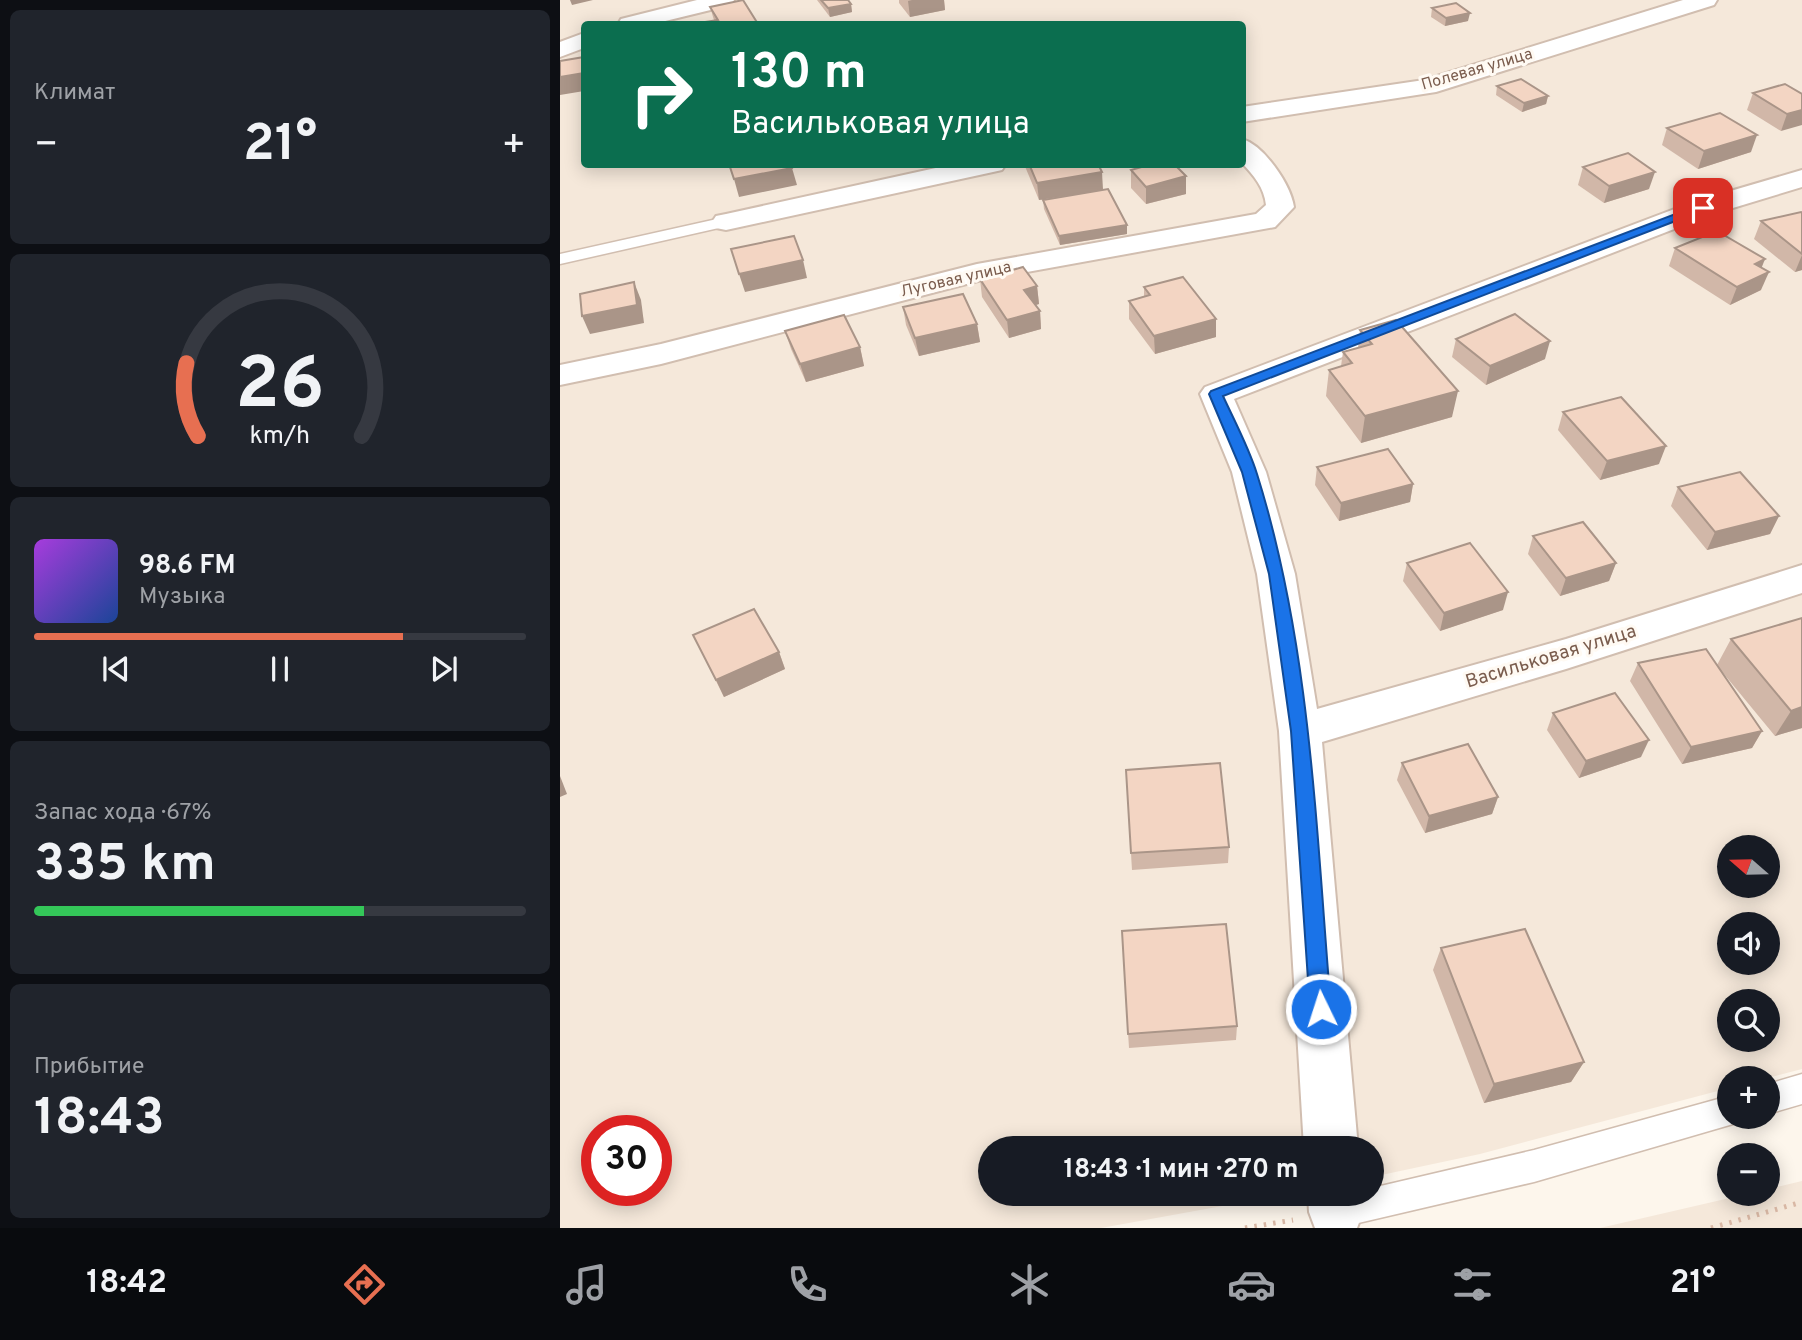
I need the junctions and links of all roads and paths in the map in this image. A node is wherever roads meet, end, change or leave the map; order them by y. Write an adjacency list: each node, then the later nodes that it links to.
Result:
1 (723, 0): 3 (street)
2 (1706, 0): 6 (street, Полевая улица)
3 (641, 21)
4 (581, 41): 5 (street)
5 (560, 50)
6 (1246, 114)
7 (1246, 152): 12 (street, Луговая улица)
8 (975, 168): 10 (street)
9 (1802, 178): 14 (street)
10 (726, 222): 11 (lane)
11 (560, 259)
12 (560, 375)
13 (1802, 579): 14 (street, Васильковая улица)
14 (1300, 731): 18 (street)
15 (1802, 1089): 16 (lane)
16 (1780, 1095)
17 (1717, 1115): 19 (lane)
18 (1330, 1136)
19 (1384, 1198)
20 (1802, 1202): 21 (path)
21 (1712, 1228)

